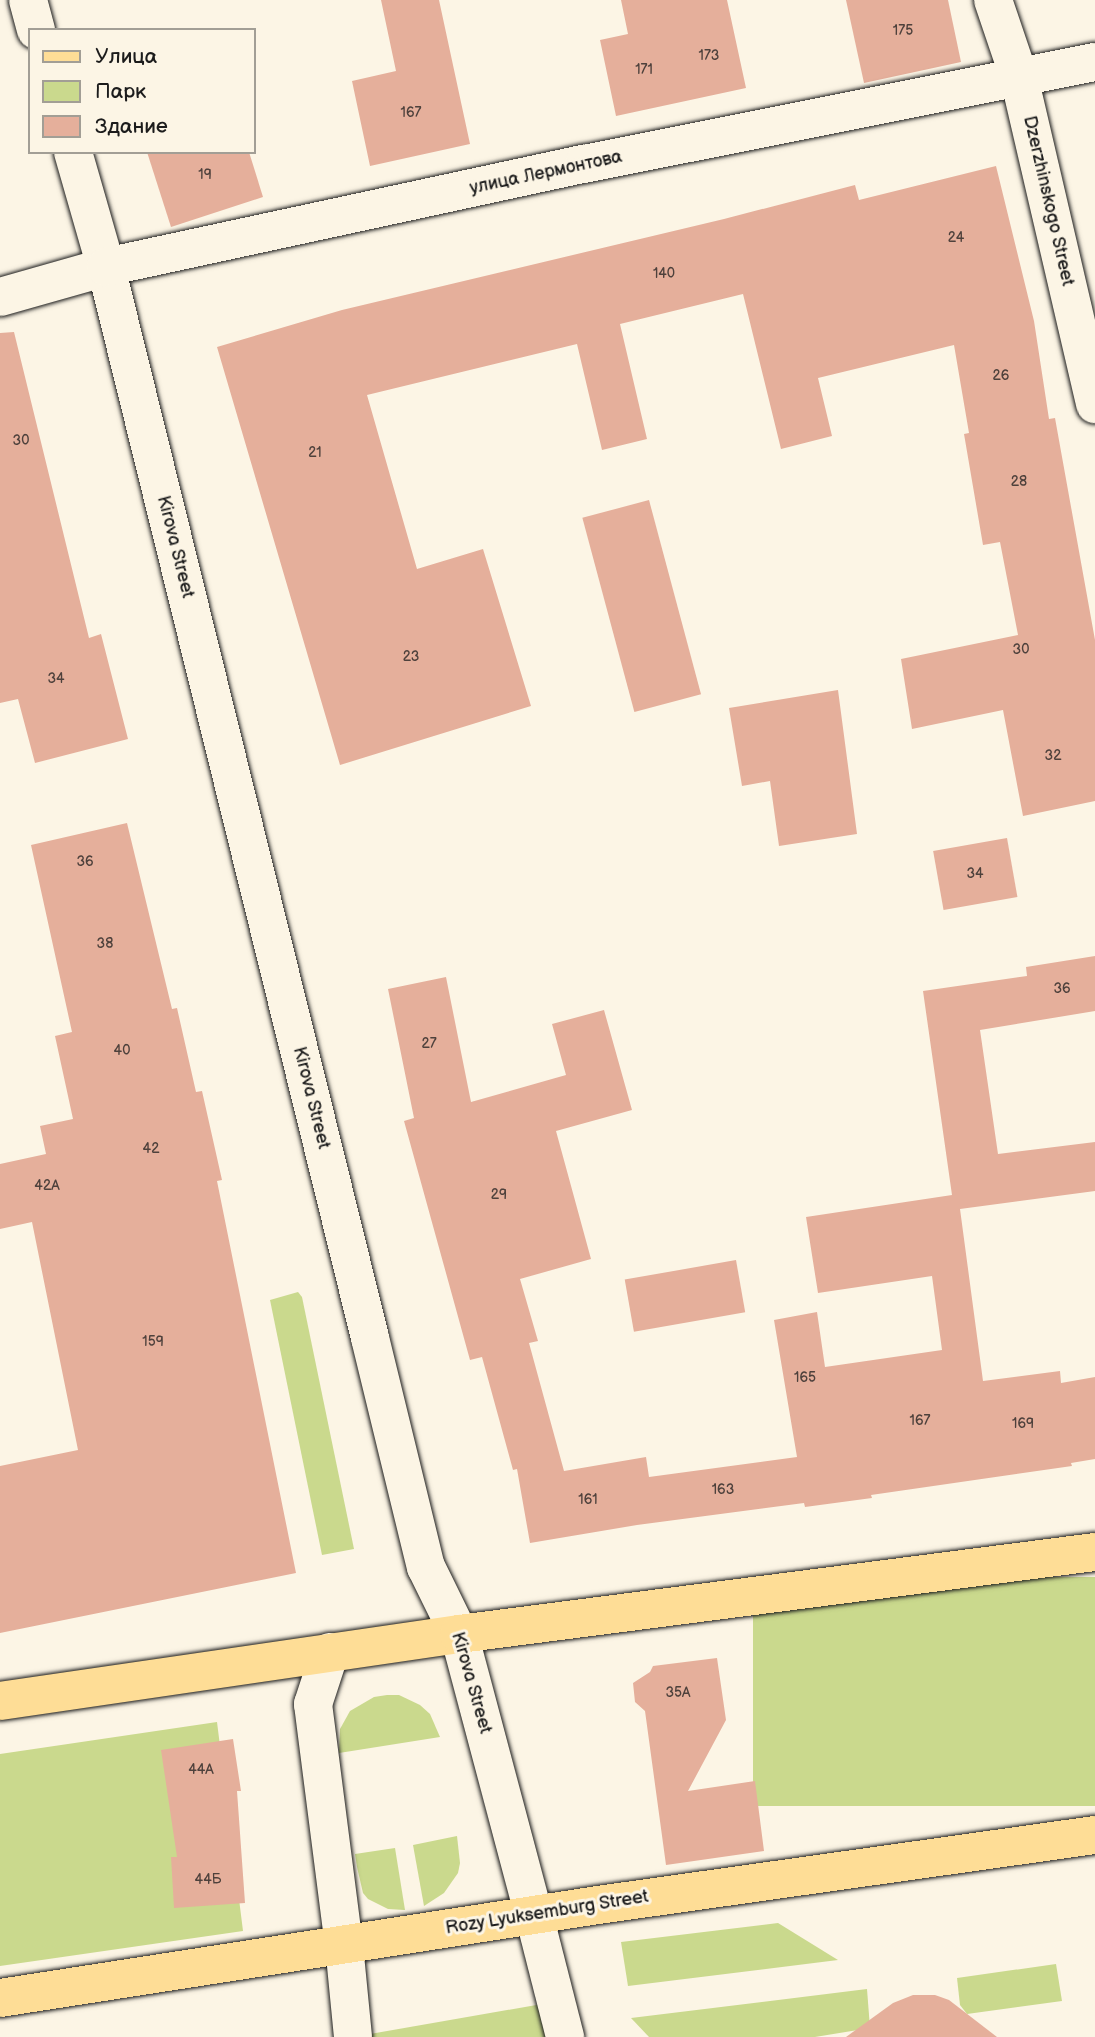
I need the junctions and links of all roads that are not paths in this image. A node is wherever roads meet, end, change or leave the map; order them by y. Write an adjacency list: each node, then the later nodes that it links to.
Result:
1 (28, 0): 3 (street)
2 (993, 0): 5 (street, Dzerzhinskogo Street)
3 (36, 28)
4 (1095, 62): 5 (street, улица Лермонтова)
5 (1019, 76): 7 (street, улица Лермонтова); 9 (street, Dzerzhinskogo Street)
6 (73, 154): 7 (street, Kirova Street)
7 (106, 267): 8 (street, улица Лермонтова); 11 (street, Kirova Street)
8 (0, 297)
9 (1095, 404)
10 (1095, 1552): 11 (main road)
11 (459, 1633): 12 (main road); 15 (street, Kirova Street)
12 (330, 1652): 13 (main road); 16 (street)
13 (0, 1701)
14 (1095, 1835): 15 (main road, Rozy Lyuksemburg Street)
15 (534, 1915): 16 (main road, Rozy Lyuksemburg Street); 19 (street, Kirova Street)
16 (344, 1945): 17 (main road, Rozy Lyuksemburg Street); 18 (street)
17 (0, 1998)
18 (353, 2037)
19 (565, 2037)

